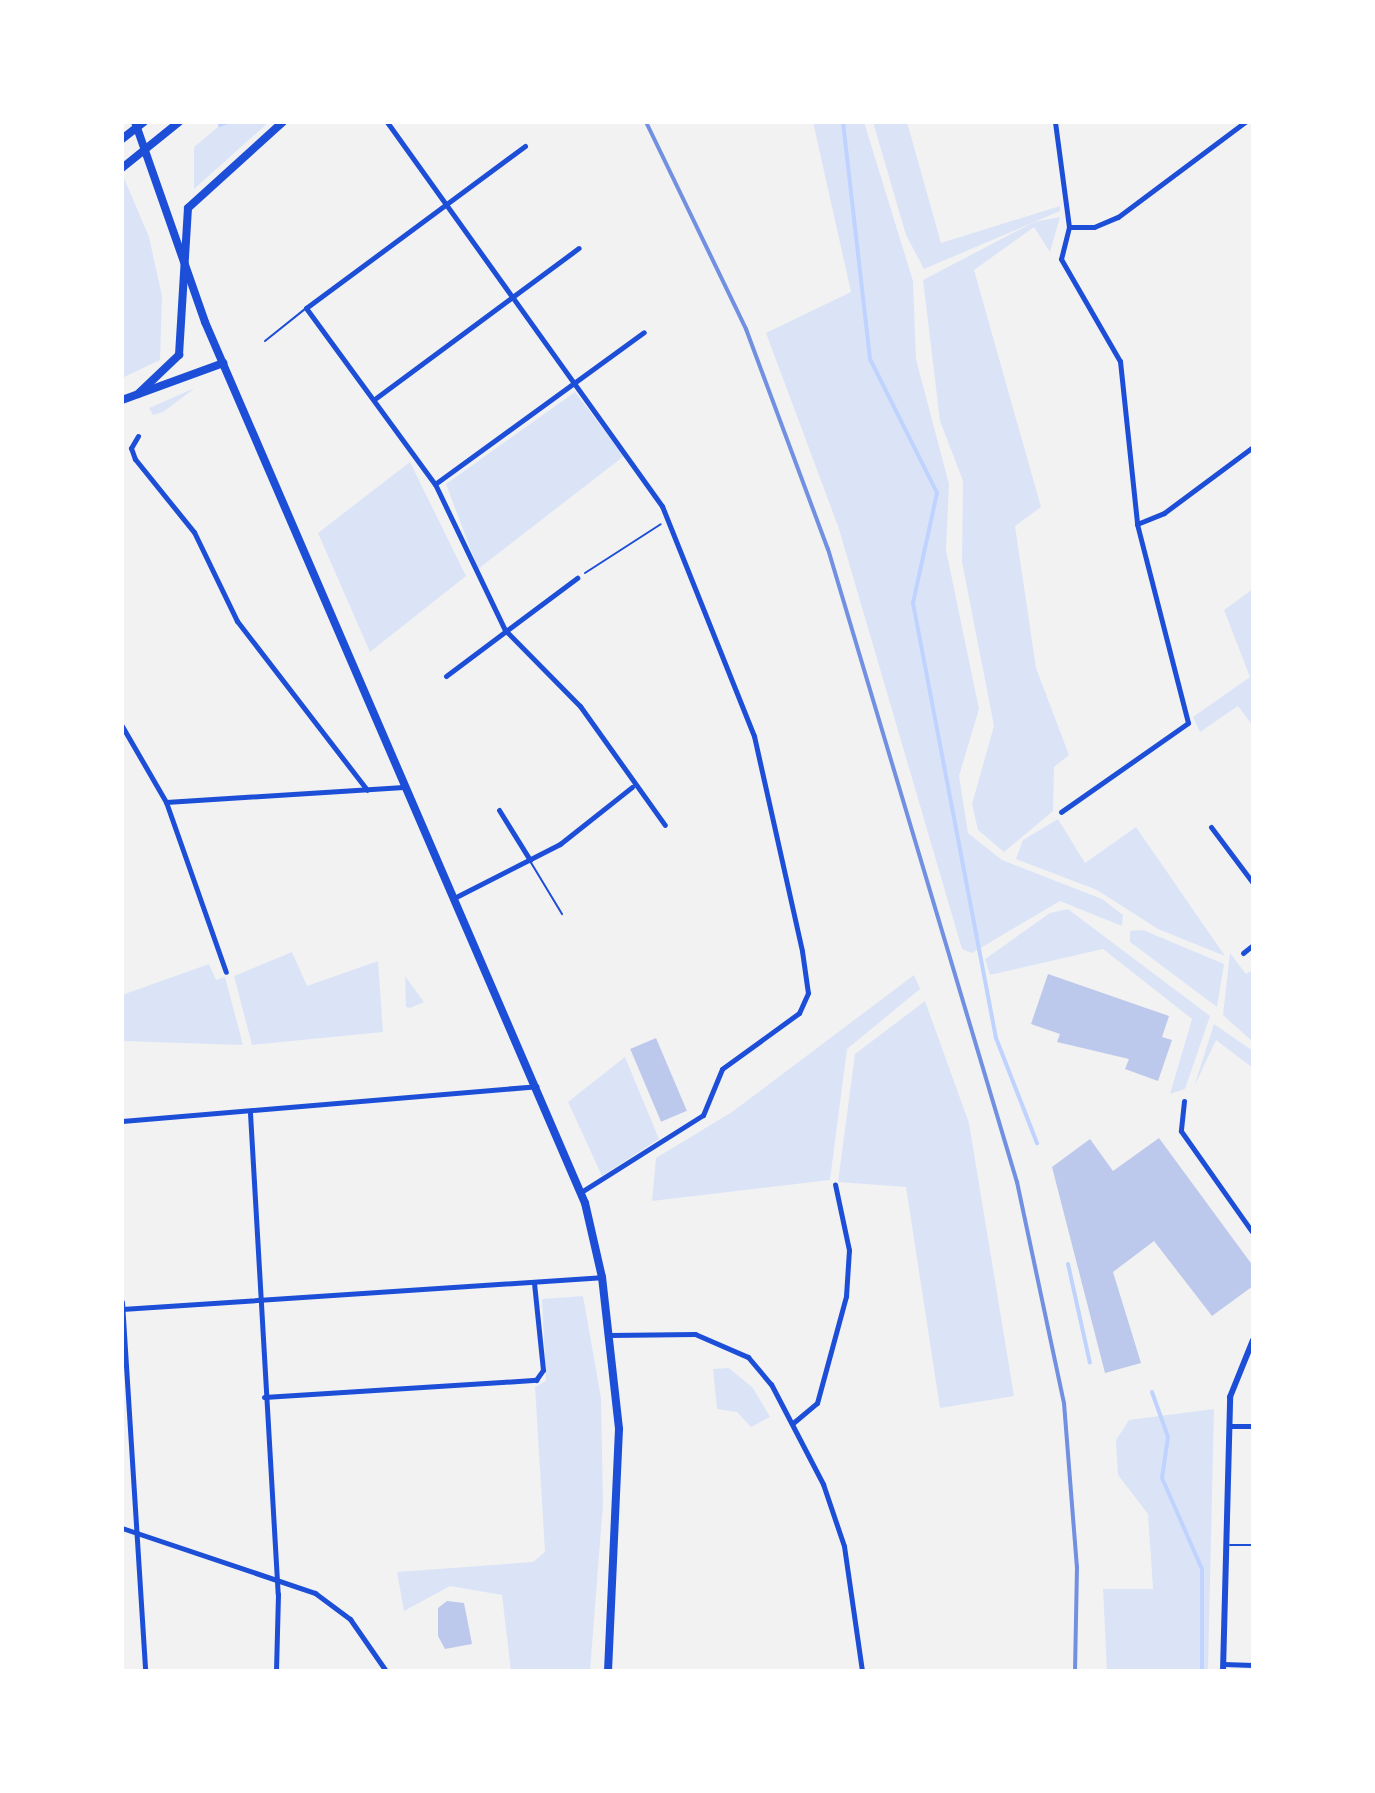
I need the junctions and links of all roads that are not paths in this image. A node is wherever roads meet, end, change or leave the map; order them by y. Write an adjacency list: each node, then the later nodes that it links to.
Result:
1 (135, 122): 14 (main road)
2 (144, 122): 8 (main road)
3 (179, 122): 10 (main road)
4 (283, 122): 14 (main road)
5 (387, 122): 11 (street)
6 (1055, 122): 12 (street)
7 (1245, 122): 12 (street)
8 (122, 139)
9 (525, 146): 11 (street)
10 (122, 168)
11 (444, 204): 15 (street); 16 (street)
12 (1069, 227): 27 (street)
13 (579, 248): 15 (street)
14 (180, 259): 19 (main road); 21 (main road)
15 (513, 296): 20 (street); 22 (street)
16 (306, 308): 18 (lane); 22 (street)
17 (644, 332): 20 (street)
18 (265, 341)
19 (223, 363): 21 (main road); 32 (main road)
20 (577, 381): 26 (street); 52 (street)
21 (138, 394): 23 (main road)
22 (376, 398): 26 (street)
23 (122, 400)
24 (138, 436): 34 (street)
25 (1253, 447): 27 (street)
26 (435, 484): 29 (street)
27 (1137, 524): 37 (street)
28 (577, 578): 29 (street)
29 (505, 630): 30 (street); 33 (street)
30 (446, 676)
31 (122, 726): 35 (street)
32 (405, 787): 34 (street); 42 (main road)
33 (632, 787): 38 (street); 40 (street)
34 (367, 790): 35 (street)
35 (166, 802): 46 (street)
36 (499, 810): 40 (street)
37 (1061, 812)
38 (665, 825)
39 (1211, 827): 41 (street)
40 (530, 860): 42 (street); 43 (lane)
41 (1253, 883)
42 (454, 898): 47 (main road)
43 (562, 914)
44 (1253, 945): 45 (street)
45 (1243, 953)
46 (226, 972)
47 (538, 1086): 49 (street); 52 (main road)
48 (1184, 1101): 53 (street)
49 (250, 1113): 50 (street); 56 (street)
50 (122, 1121)
51 (835, 1184): 62 (street)
52 (581, 1192): 54 (main road)
53 (1253, 1233)
54 (602, 1277): 55 (street); 59 (main road)
55 (534, 1283): 56 (street); 61 (street)
56 (261, 1299): 58 (street); 61 (street)
57 (122, 1302): 58 (street)
58 (122, 1309): 66 (street)
59 (610, 1335): 62 (street); 75 (main road)
60 (1253, 1340): 63 (street)
61 (264, 1397): 69 (street)
62 (793, 1423): 76 (street)
63 (1228, 1426): 64 (street); 67 (street)
64 (1253, 1426)
65 (122, 1528): 66 (street)
66 (134, 1532): 69 (street); 72 (street)
67 (1225, 1545): 68 (lane); 71 (street)
68 (1253, 1545)
69 (277, 1579): 73 (street); 74 (street)
70 (1253, 1665): 71 (street)
71 (1223, 1668)
72 (145, 1671)
73 (276, 1671)
74 (386, 1671)
75 (608, 1671)
76 (862, 1671)

